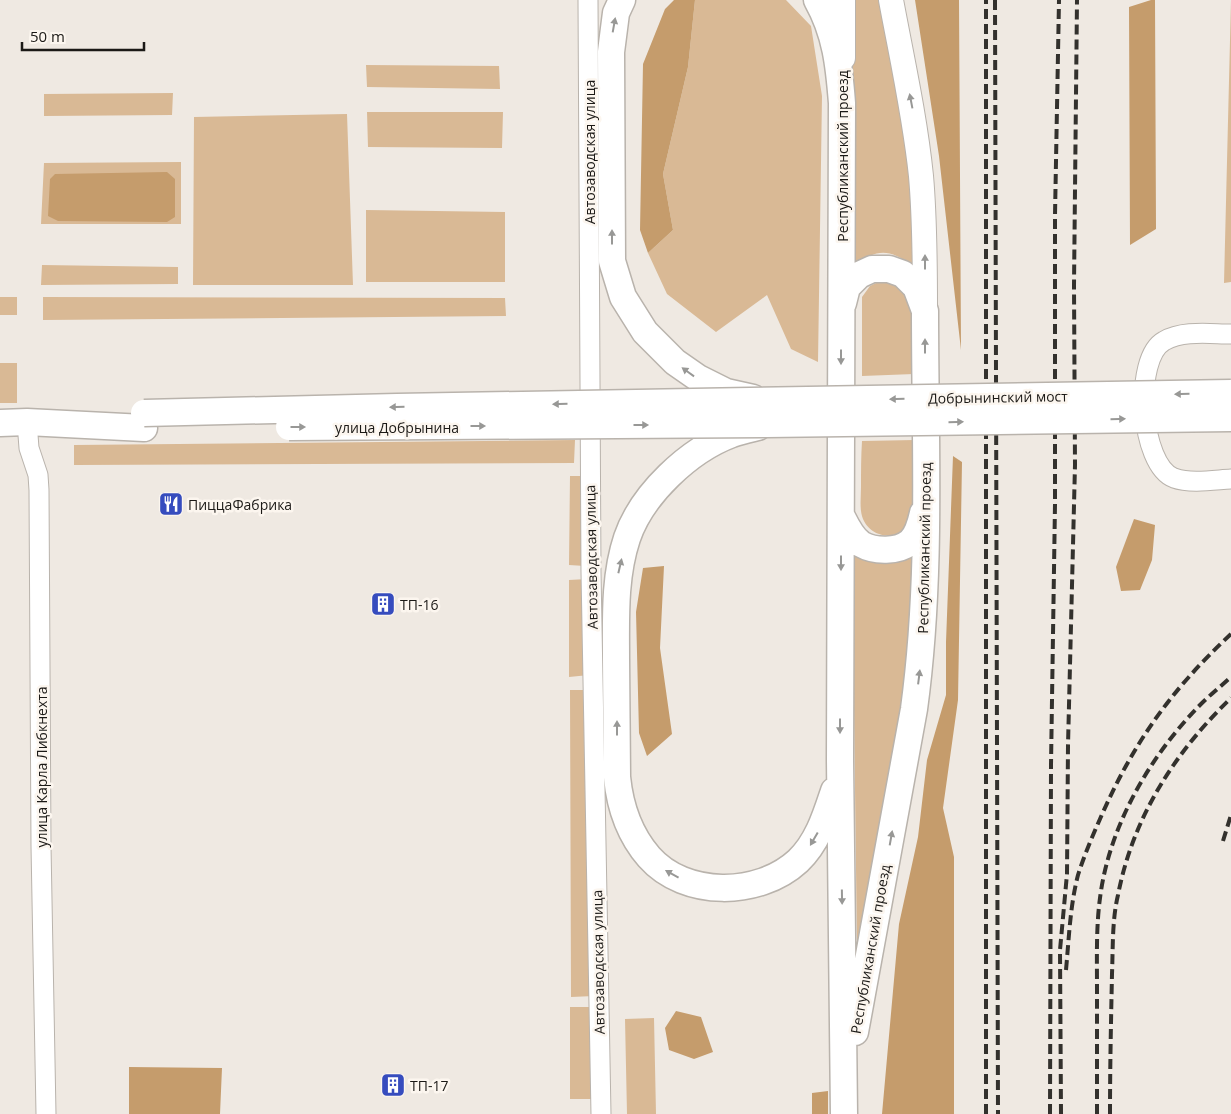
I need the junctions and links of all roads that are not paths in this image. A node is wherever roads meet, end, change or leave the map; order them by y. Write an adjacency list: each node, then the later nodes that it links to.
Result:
1 (588, 0): 21 (street, Автозаводская улица)
2 (622, 0): 11 (main road, one-way to 2, bridge)
3 (817, 0): 6 (main road)
4 (843, 0): 6 (street, Республиканский проезд)
5 (891, 0): 8 (street, Республиканский проезд, one-way to 5)
6 (842, 103): 7 (main road, Республиканский проезд)
7 (841, 308): 8 (main road); 17 (main road, Республиканский проезд, one-way to 17)
8 (925, 311): 16 (main road, Республиканский проезд, one-way to 8)
9 (1231, 334): 15 (street)
10 (1231, 394): 11 (main road, Добрынинский мост, one-way to 11, bridge)
11 (767, 413): 12 (main road, Добрынинский мост, one-way to 12, bridge); 13 (main road, улица Добрынина, bridge); 18 (main road, one-way to 11, bridge)
12 (1231, 418)
13 (27, 422): 14 (main road, улица Добрынина); 20 (street, улица Карла Либкнехта)
14 (0, 423)
15 (1231, 479)
16 (926, 500): 17 (main road); 19 (main road, Республиканский проезд, one-way to 16)
17 (841, 515): 18 (main road, Республиканский проезд, one-way to 18)
18 (840, 760): 19 (main road, Республиканский проезд, one-way to 19)
19 (844, 1103)
20 (46, 1114)
21 (601, 1114)

